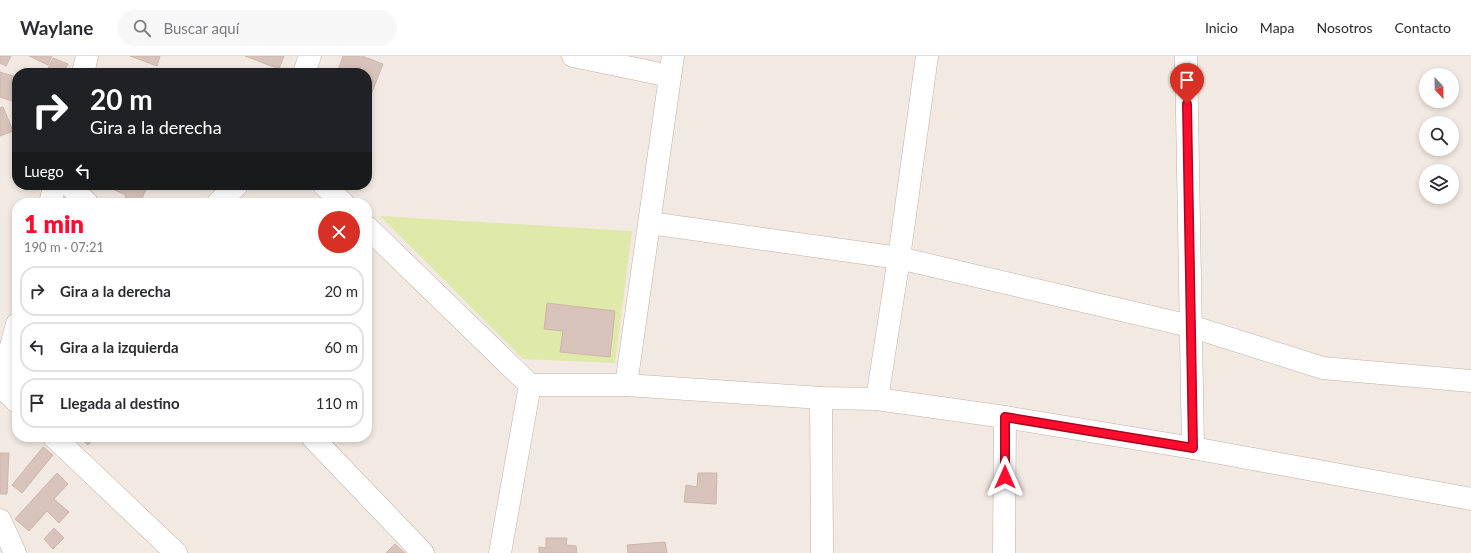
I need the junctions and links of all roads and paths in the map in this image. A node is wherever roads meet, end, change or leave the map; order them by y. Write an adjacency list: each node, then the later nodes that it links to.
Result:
1 (87, 56): 7 (street)
2 (310, 56): 8 (street)
3 (573, 56): 6 (street)
4 (926, 56): 17 (street)
5 (1186, 56): 18 (street)
6 (672, 66): 15 (street)
7 (83, 68)
8 (306, 68)
9 (74, 190): 12 (street)
10 (232, 190): 13 (street)
11 (329, 190): 14 (street)
12 (82, 198)
13 (223, 198)
14 (338, 198)
15 (650, 223): 17 (street); 22 (street)
16 (372, 231): 21 (street)
17 (899, 258): 18 (street); 26 (street)
18 (1190, 326): 20 (street); 30 (street)
19 (12, 342): 23 (street)
20 (1471, 381)
21 (530, 385): 22 (street); 36 (street)
22 (626, 385): 25 (street)
23 (0, 386): 24 (street)
24 (12, 397)
25 (821, 398): 26 (street); 37 (street)
26 (877, 399): 27 (street)
27 (1005, 417): 30 (street); 38 (street)
28 (59, 442): 34 (street)
29 (317, 442): 35 (street)
30 (1193, 448): 31 (street)
31 (1471, 499)
32 (0, 520): 33 (street)
33 (15, 553)
34 (176, 553)
35 (423, 553)
36 (500, 553)
37 (822, 553)
38 (1004, 553)

